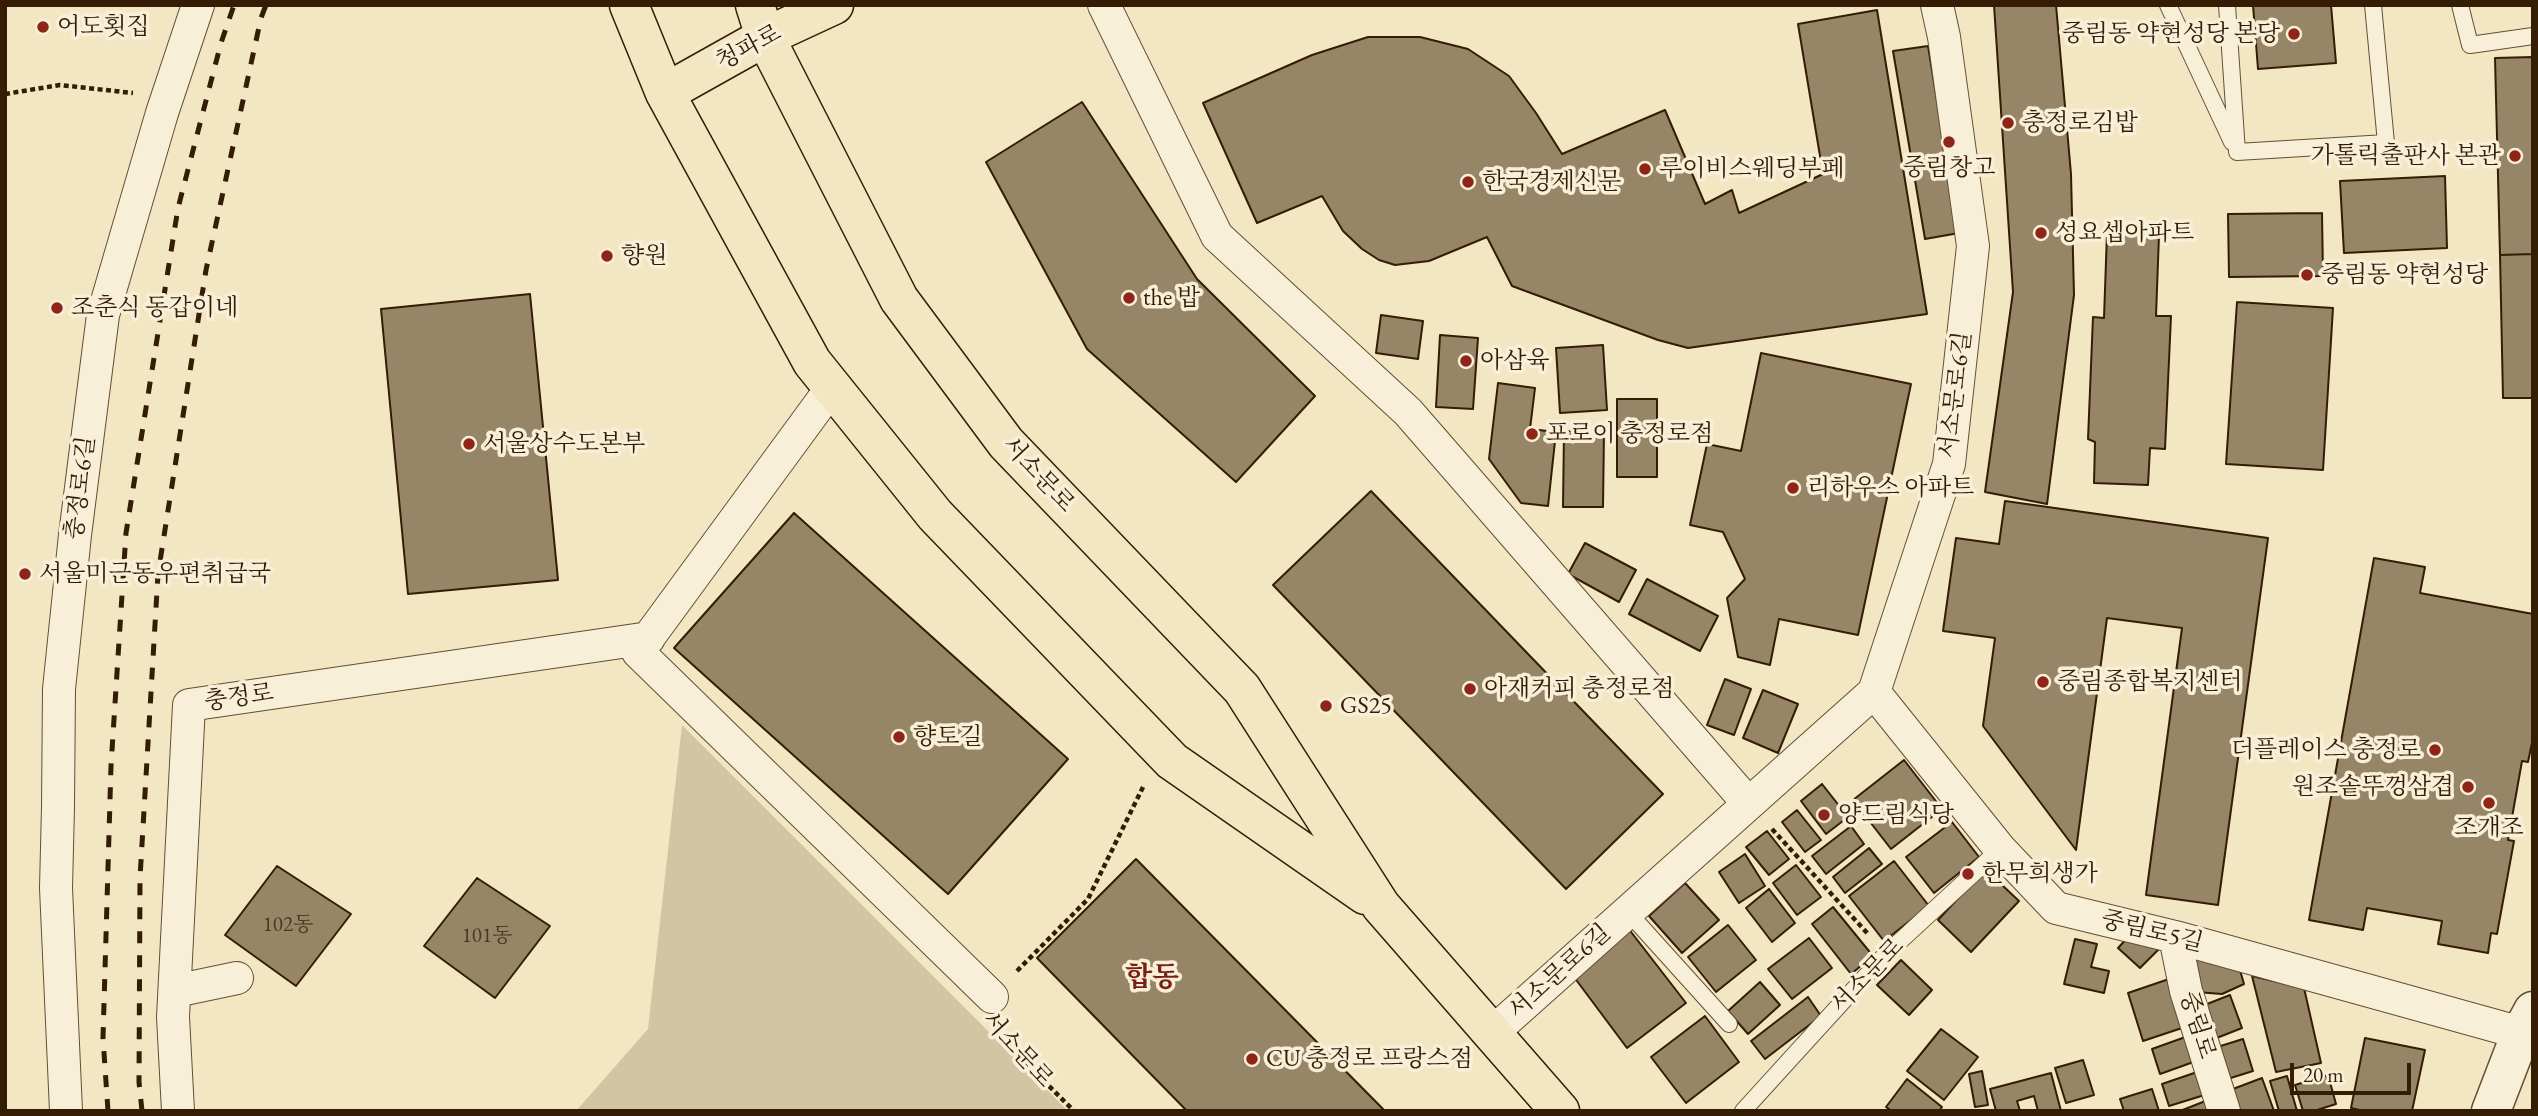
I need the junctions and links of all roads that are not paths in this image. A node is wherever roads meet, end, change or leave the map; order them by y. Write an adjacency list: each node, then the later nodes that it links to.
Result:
1 (198, 5): 28 (street, 충정로6길)
2 (629, 5): 12 (main road, 서소문로)
3 (834, 5): 10 (main road, 청파로)
4 (1104, 5): 17 (street)
5 (1937, 5): 16 (street, 서소문로6길)
6 (2168, 5): 13 (lane)
7 (2227, 5): 13 (lane)
8 (2374, 5): 13 (lane)
9 (2460, 5): 11 (lane)
10 (760, 21): 12 (main road, 청파로); 19 (main road, 서소문로)
11 (2533, 36)
12 (665, 93): 14 (main road, 서소문로)
13 (2237, 152)
14 (833, 386): 15 (street); 19 (main road, 서소문로)
15 (649, 638): 23 (street, 충정로); 24 (street)
16 (1874, 692): 17 (street, 서소문로6길); 18 (street, 중림로5길)
17 (1748, 803): 20 (street, 서소문로6길)
18 (2000, 849): 21 (street, 중림로5길); 31 (lane, 서소문로)
19 (1381, 906): 27 (main road, 서소문로)
20 (1627, 911): 26 (lane, 서소문로6길); 27 (street, 서소문로6길)
21 (2175, 937): 25 (street, 중림로5길); 32 (street, 중림로)
22 (237, 978): 23 (street)
23 (175, 990): 29 (street, 충정로)
24 (992, 997)
25 (2527, 1022): 33 (street)
26 (1729, 1024)
27 (1492, 1033): 30 (main road, 서소문로)
28 (66, 1111)
29 (178, 1111)
30 (1560, 1111)
31 (1744, 1111)
32 (2224, 1111)
33 (2491, 1111)

